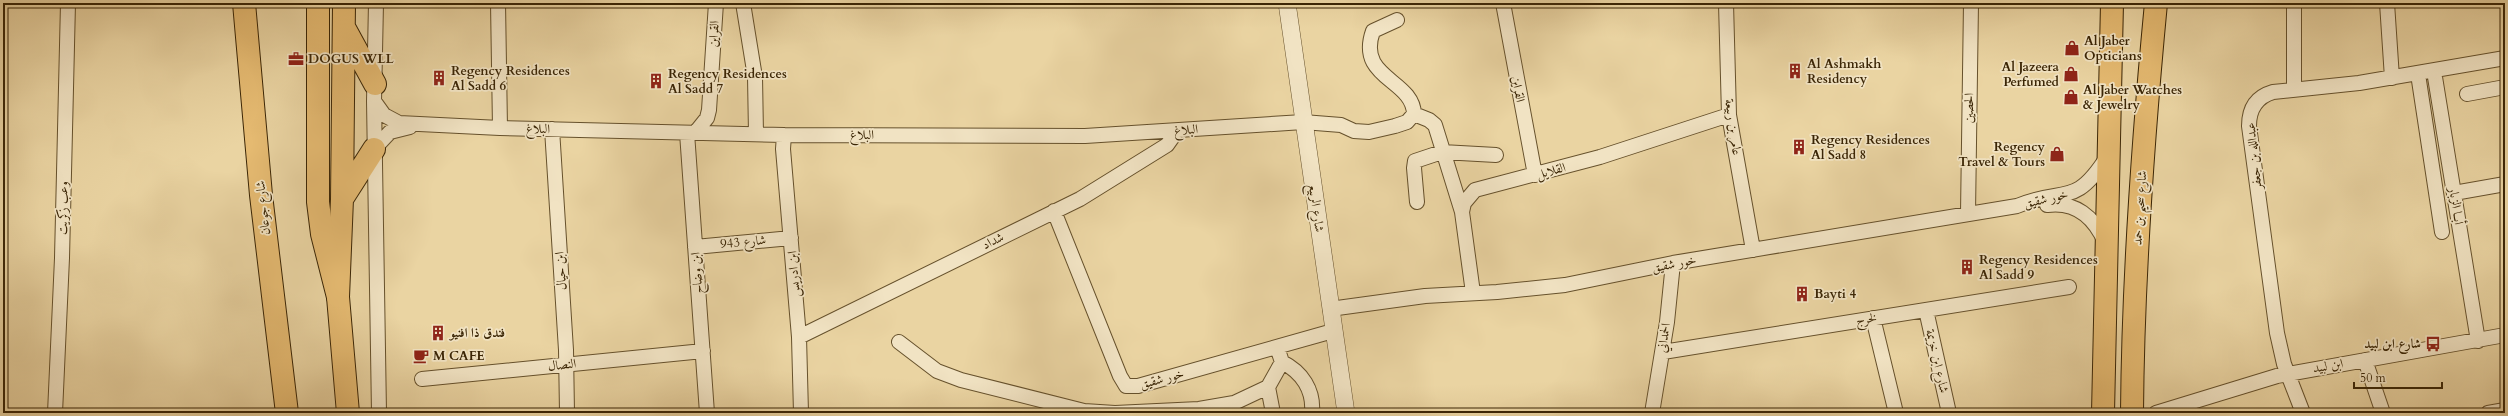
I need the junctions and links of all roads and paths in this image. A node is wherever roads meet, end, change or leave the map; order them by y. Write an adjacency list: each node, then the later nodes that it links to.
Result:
1 (68, 3): 80 (street, وعب زكريت)
2 (244, 3): 81 (main road, شارع جوعان)
3 (344, 3): 19 (main road)
4 (376, 3): 27 (street)
5 (498, 3): 33 (street)
6 (716, 3): 36 (street, القراين)
7 (743, 3): 37 (street)
8 (1287, 3): 31 (street, شارع الربيع)
9 (1503, 3): 43 (street, القراين)
10 (1726, 3): 30 (street, عامر بن ربيعة)
11 (1971, 3): 51 (street, الحصين)
12 (2112, 3): 42 (main road)
13 (2144, 3): 20 (main road)
14 (2156, 3): 20 (main road, شارع سحيم بن حمد)
15 (2294, 3): 26 (street)
16 (2387, 3): 24 (street)
17 (318, 8): 60 (main road)
18 (1397, 20): 29 (street)
19 (344, 27): 27 (main road); 46 (main road)
20 (2154, 28): 94 (main road, شارع سحيم بن حمد)
21 (2505, 58): 22 (street, عبدالله بن جعفر)
22 (2434, 71): 23 (street, عبدالله بن جعفر); 45 (street, أبــا الزبار)
23 (2418, 74): 24 (street, عبدالله بن جعفر); 52 (street)
24 (2392, 78): 26 (street, عبدالله بن جعفر)
25 (2505, 86): 28 (street)
26 (2294, 90): 75 (street, عبدالله بن جعفر)
27 (374, 92): 32 (street, البلاغ); 39 (street)
28 (2467, 94)
29 (1414, 114): 31 (street, البلاغ); 40 (street)
30 (1729, 115): 43 (street, القلايل); 56 (street, عامر بن ربيعة)
31 (1304, 122): 35 (street, البلاغ); 61 (street, شارع الربيع)
32 (421, 126): 33 (street, البلاغ); 39 (street, البلاغ)
33 (500, 128): 34 (street, البلاغ)
34 (552, 129): 36 (street, البلاغ); 74 (street, ابن حيال)
35 (1177, 131): 38 (street, البلاغ); 49 (street, شداد)
36 (691, 133): 37 (street, البلاغ); 55 (street, ابن وضاح)
37 (756, 134): 38 (street, البلاغ)
38 (784, 135): 53 (street, ابن ادريس)
39 (374, 149): 46 (main road); 83 (street)
40 (1442, 152): 41 (street); 47 (street); 50 (street)
41 (1496, 155)
42 (2108, 157): 48 (street, خور شقيق); 54 (main road)
43 (1535, 175): 50 (street, القلايل)
44 (2505, 184): 45 (street)
45 (2454, 193): 67 (street, أبــا الزبار)
46 (342, 199): 60 (main road)
47 (1417, 202)
48 (2017, 206): 51 (street, خور شقيق); 54 (street, خور شقيق)
49 (1054, 211): 66 (street, شداد); 69 (street, خور شقيق)
50 (1462, 212): 59 (street)
51 (1968, 213): 56 (street, خور شقيق)
52 (2442, 232)
53 (792, 238): 55 (street, شارع 943); 66 (street, ابن ادريس)
54 (2106, 242): 93 (main road)
55 (696, 247): 70 (street, ابن وضاح)
56 (1753, 250): 57 (street, خور شقيق)
57 (1673, 263): 59 (street, خور شقيق); 71 (street, الحمداني)
58 (2069, 287): 62 (street, لخرج)
59 (1473, 293): 61 (street, خور شقيق)
60 (338, 297): 82 (main road)
61 (1330, 309): 64 (street, شارع الربيع)
62 (1926, 310): 63 (street, لخرج); 92 (street, شارع ابن خزيمة)
63 (1873, 318): 71 (street, لخرج); 91 (street)
64 (1333, 331): 69 (street, خور شقيق); 89 (street, شارع الربيع)
65 (2505, 335): 67 (street, ابن لبيد)
66 (799, 337): 86 (street, ابن ادريس)
67 (2478, 341): 72 (street, ابن لبيد)
68 (899, 342): 78 (street)
69 (1277, 347): 73 (street)
70 (703, 351): 74 (street, النصال); 85 (street, ابن وضاح)
71 (1663, 352): 90 (street, الحمداني)
72 (2365, 360): 75 (street, ابن لبيد); 97 (street)
73 (1282, 362): 77 (street); 88 (street)
74 (567, 365): 76 (street, النصال); 84 (street, ابن حيال)
75 (2288, 373): 95 (street, ابن لبيد); 96 (street, عبدالله بن جعفر)
76 (422, 380)
77 (1268, 387): 78 (street); 87 (street)
78 (1053, 409)
79 (2505, 410): 98 (street)
80 (55, 413)
81 (287, 413)
82 (348, 413)
83 (379, 413)
84 (567, 413)
85 (707, 413)
86 (800, 413)
87 (1273, 413)
88 (1312, 413)
89 (1346, 413)
90 (1652, 413)
91 (1896, 413)
92 (1949, 413)
93 (2103, 413)
94 (2132, 413)
95 (2156, 413)
96 (2303, 413)
97 (2383, 413)
98 (2488, 413)

